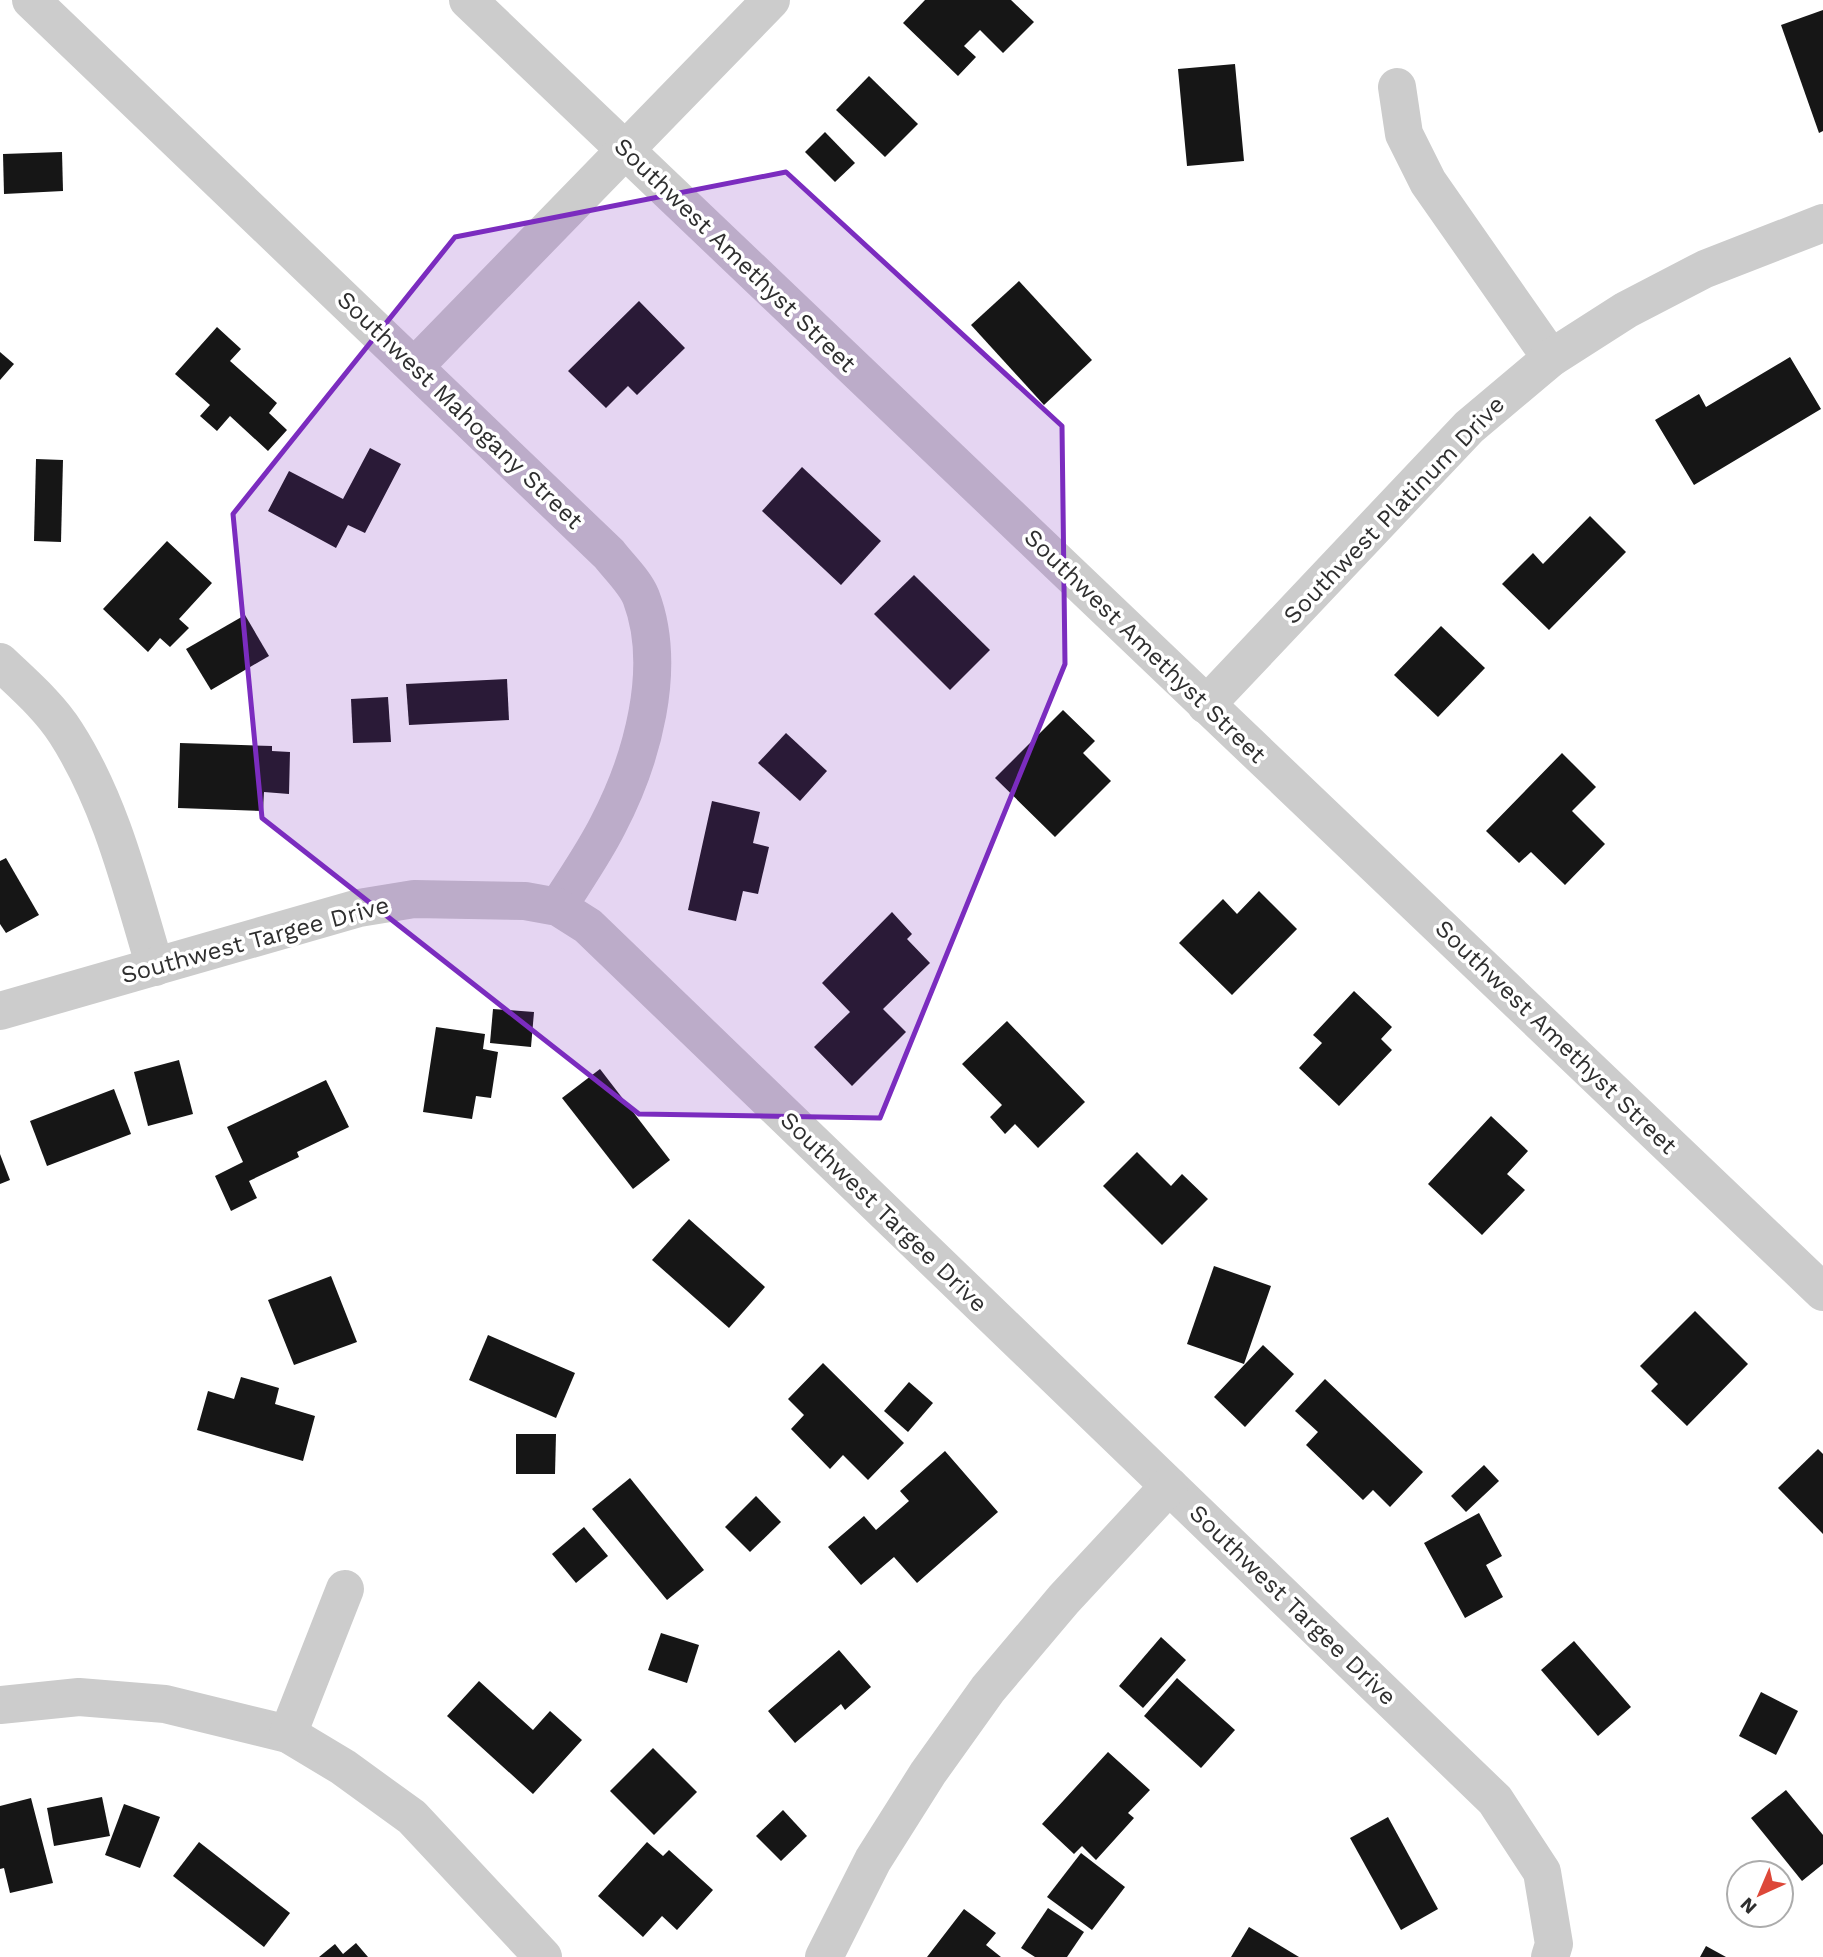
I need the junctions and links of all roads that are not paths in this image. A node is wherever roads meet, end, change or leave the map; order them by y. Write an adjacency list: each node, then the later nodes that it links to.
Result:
1 (31, 0): 8 (street, Southwest Mahogany Street)
2 (468, 0): 5 (street, Southwest Amethyst Street)
3 (771, 0): 5 (street)
4 (1397, 87): 7 (street)
5 (624, 150): 8 (street); 10 (street, Southwest Amethyst Street)
6 (1823, 223): 7 (street, Southwest Platinum Drive)
7 (1551, 358): 10 (street, Southwest Platinum Drive)
8 (415, 366): 11 (street, Southwest Mahogany Street)
9 (0, 662): 12 (street)
10 (1206, 705): 14 (street, Southwest Amethyst Street)
11 (558, 907): 12 (street, Southwest Targee Drive); 15 (street, Southwest Targee Drive)
12 (155, 967): 13 (street, Southwest Targee Drive)
13 (0, 1011)
14 (1823, 1292)
15 (1169, 1486): 20 (street); 21 (street, Southwest Targee Drive)
16 (345, 1589): 18 (street)
17 (0, 1705): 18 (street)
18 (288, 1734): 19 (street)
19 (543, 1957)
20 (824, 1957)
21 (1550, 1957)

